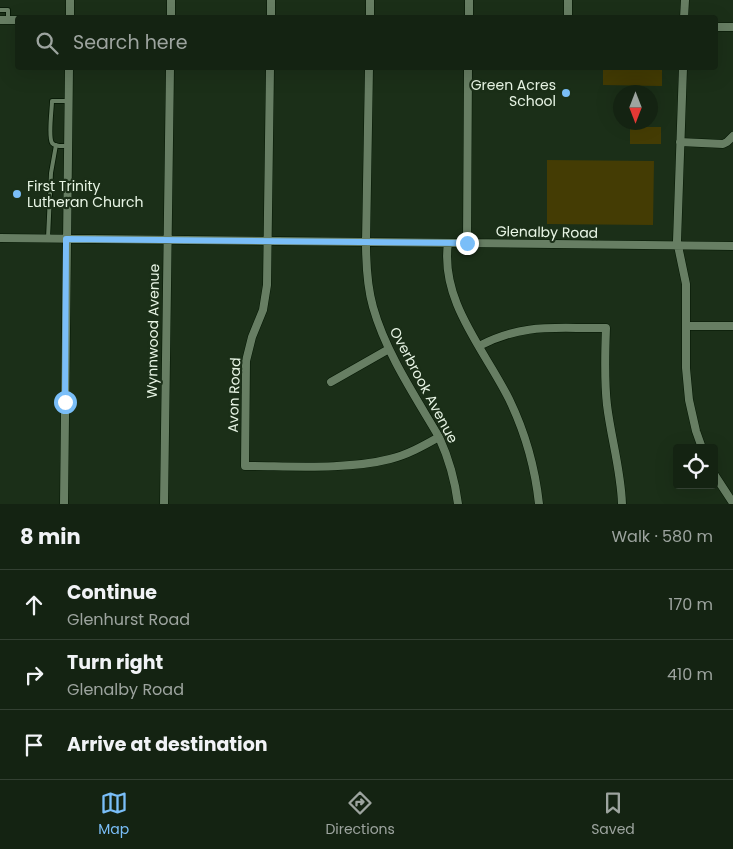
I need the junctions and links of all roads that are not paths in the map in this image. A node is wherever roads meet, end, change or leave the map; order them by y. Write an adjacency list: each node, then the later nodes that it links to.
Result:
1 (70, 0): 9 (street)
2 (171, 0): 10 (street)
3 (271, 0): 11 (street)
4 (370, 0): 12 (street)
5 (469, 0): 13 (street)
6 (568, 0): 14 (street)
7 (685, 0): 15 (street)
8 (0, 10): 16 (lane)
9 (70, 15)
10 (170, 15)
11 (271, 15)
12 (370, 15)
13 (469, 15)
14 (568, 15)
15 (684, 15)
16 (4, 20)
17 (718, 27): 18 (street)
18 (733, 27)
19 (69, 70): 25 (street)
20 (170, 70): 33 (street, Wynnwood Avenue)
21 (270, 70): 34 (street, Avon Road)
22 (369, 70): 35 (street, Overbrook Avenue)
23 (468, 70): 37 (street)
24 (683, 70): 27 (street)
25 (69, 101): 28 (lane); 29 (street)
26 (733, 136): 27 (street)
27 (680, 142): 38 (street)
28 (56, 146): 29 (lane); 31 (lane)
29 (68, 146): 32 (street)
30 (0, 238): 31 (street, Glenalby Road)
31 (48, 239): 32 (street, Glenalby Road)
32 (66, 239): 33 (street, Glenalby Road); 49 (street)
33 (167, 241): 34 (street, Glenalby Road); 50 (street, Wynnwood Avenue)
34 (267, 242): 35 (street, Glenalby Road); 45 (street, Avon Road)
35 (366, 242): 36 (street, Glenalby Road); 43 (street, Overbrook Avenue)
36 (448, 242): 37 (street, Glenalby Road); 42 (street)
37 (467, 243): 38 (street, Glenalby Road)
38 (677, 246): 39 (street, Glenalby Road); 40 (street)
39 (733, 246)
40 (687, 326): 41 (street); 46 (street)
41 (733, 326)
42 (479, 346): 52 (street); 53 (street)
43 (389, 349): 44 (street); 45 (street, Overbrook Avenue)
44 (331, 382)
45 (439, 437): 51 (street, Overbrook Avenue)
46 (701, 444)
47 (718, 480): 48 (street)
48 (733, 503)
49 (64, 504)
50 (164, 504)
51 (458, 504)
52 (539, 504)
53 (622, 504)

